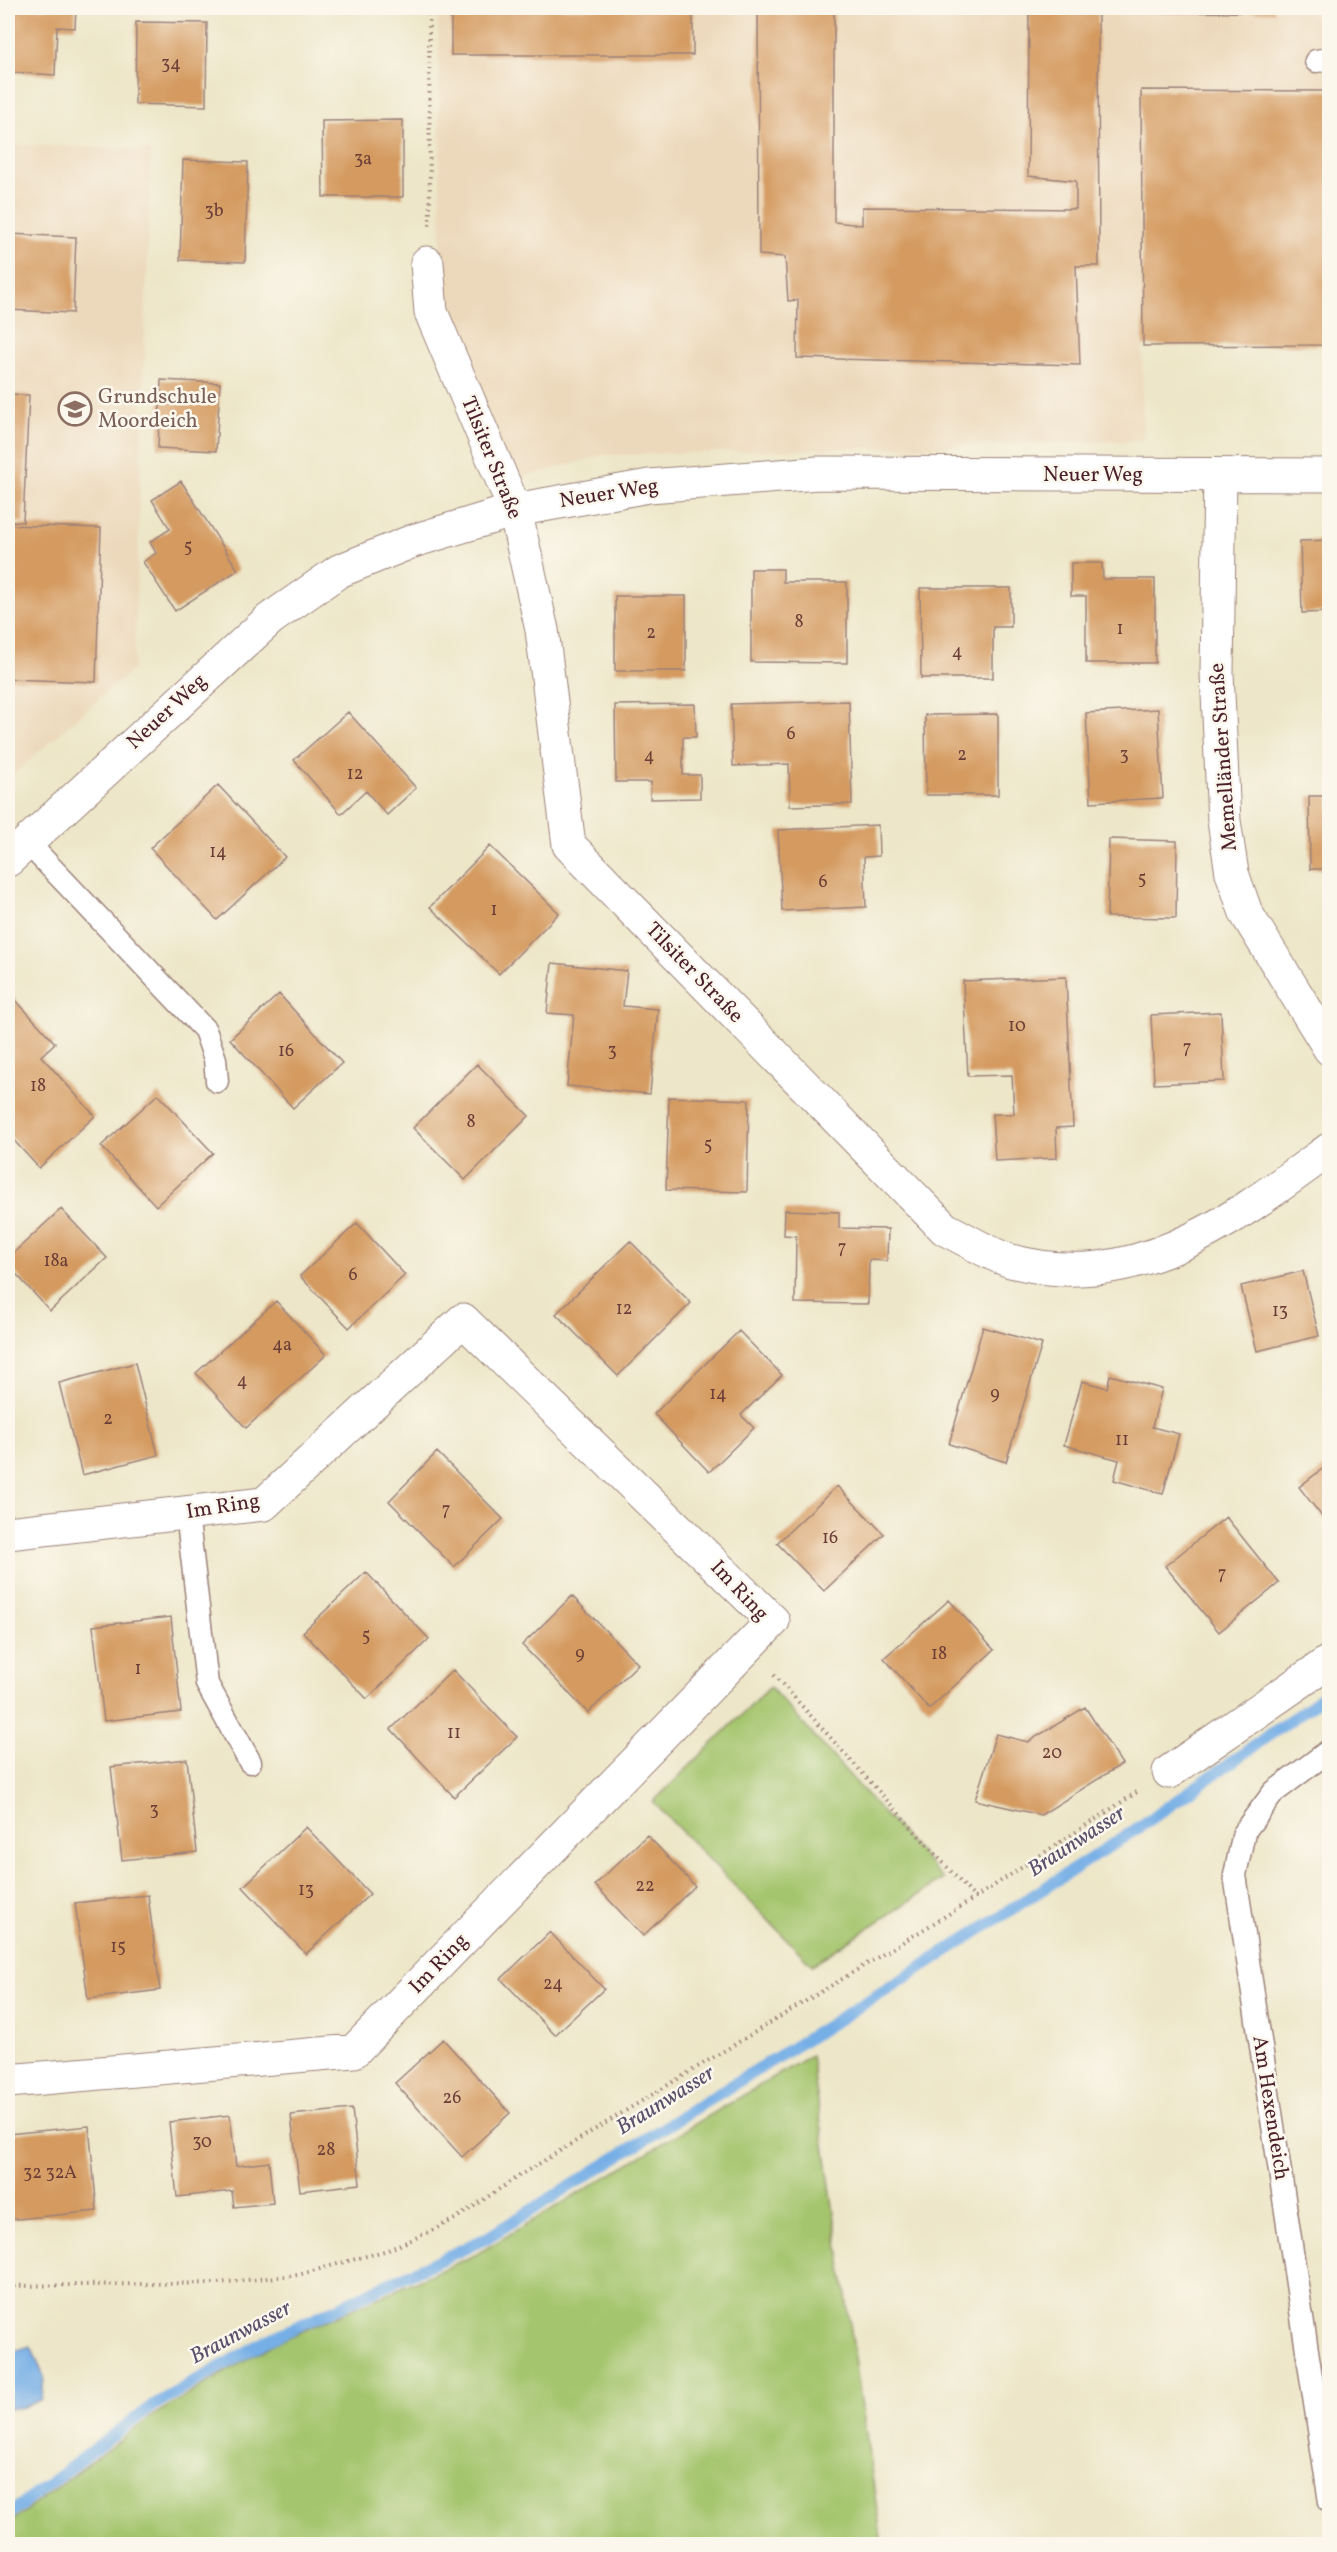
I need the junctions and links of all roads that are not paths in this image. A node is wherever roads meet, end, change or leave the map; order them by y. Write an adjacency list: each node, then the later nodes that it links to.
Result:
1 (427, 263): 4 (street, Tilsiter Straße)
2 (1220, 475): 3 (street, Neuer Weg); 4 (street, Neuer Weg); 6 (street, Memelländer Straße)
3 (1329, 475)
4 (515, 510): 5 (street, Neuer Weg); 8 (street, Tilsiter Straße)
5 (17, 851): 7 (lane)
6 (1329, 1049)
7 (217, 1081)
8 (1329, 1149)
9 (188, 1513): 10 (street, Im Ring); 13 (lane); 15 (street, Im Ring)
10 (8, 1533)
11 (1329, 1661): 14 (street)
12 (1329, 1750): 16 (lane, Am Hexendeich)
13 (250, 1762)
14 (1169, 1772)
15 (8, 2080)
16 (1329, 2502)

